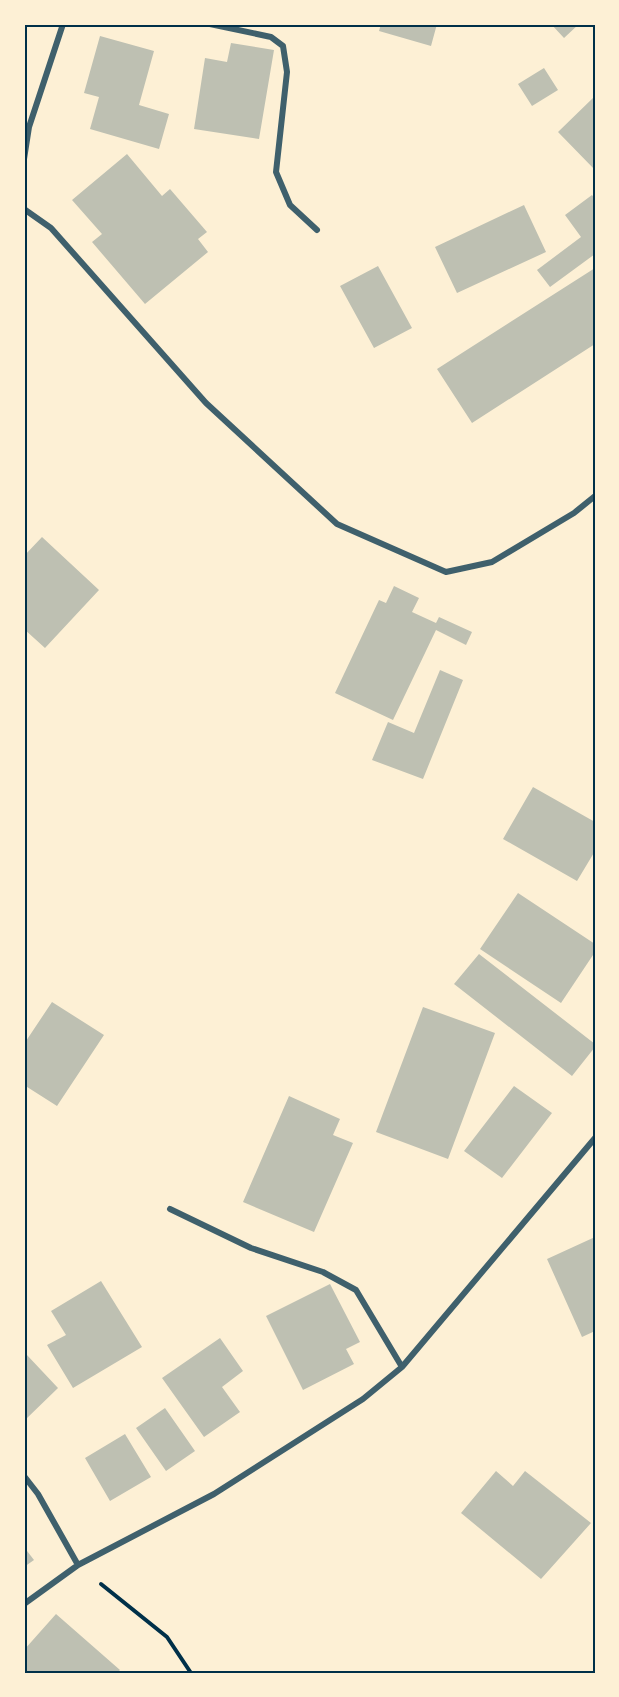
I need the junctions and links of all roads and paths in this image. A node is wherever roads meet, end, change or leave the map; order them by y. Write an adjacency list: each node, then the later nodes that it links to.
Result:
1 (63, 24): 3 (street)
2 (210, 24): 5 (street)
3 (24, 159)
4 (24, 209): 6 (street)
5 (317, 230)
6 (595, 496)
7 (595, 1138): 9 (street)
8 (170, 1209): 9 (street)
9 (402, 1367): 11 (street)
10 (24, 1476): 11 (street)
11 (78, 1565): 12 (street); 13 (path)
12 (24, 1604)
13 (191, 1673)

